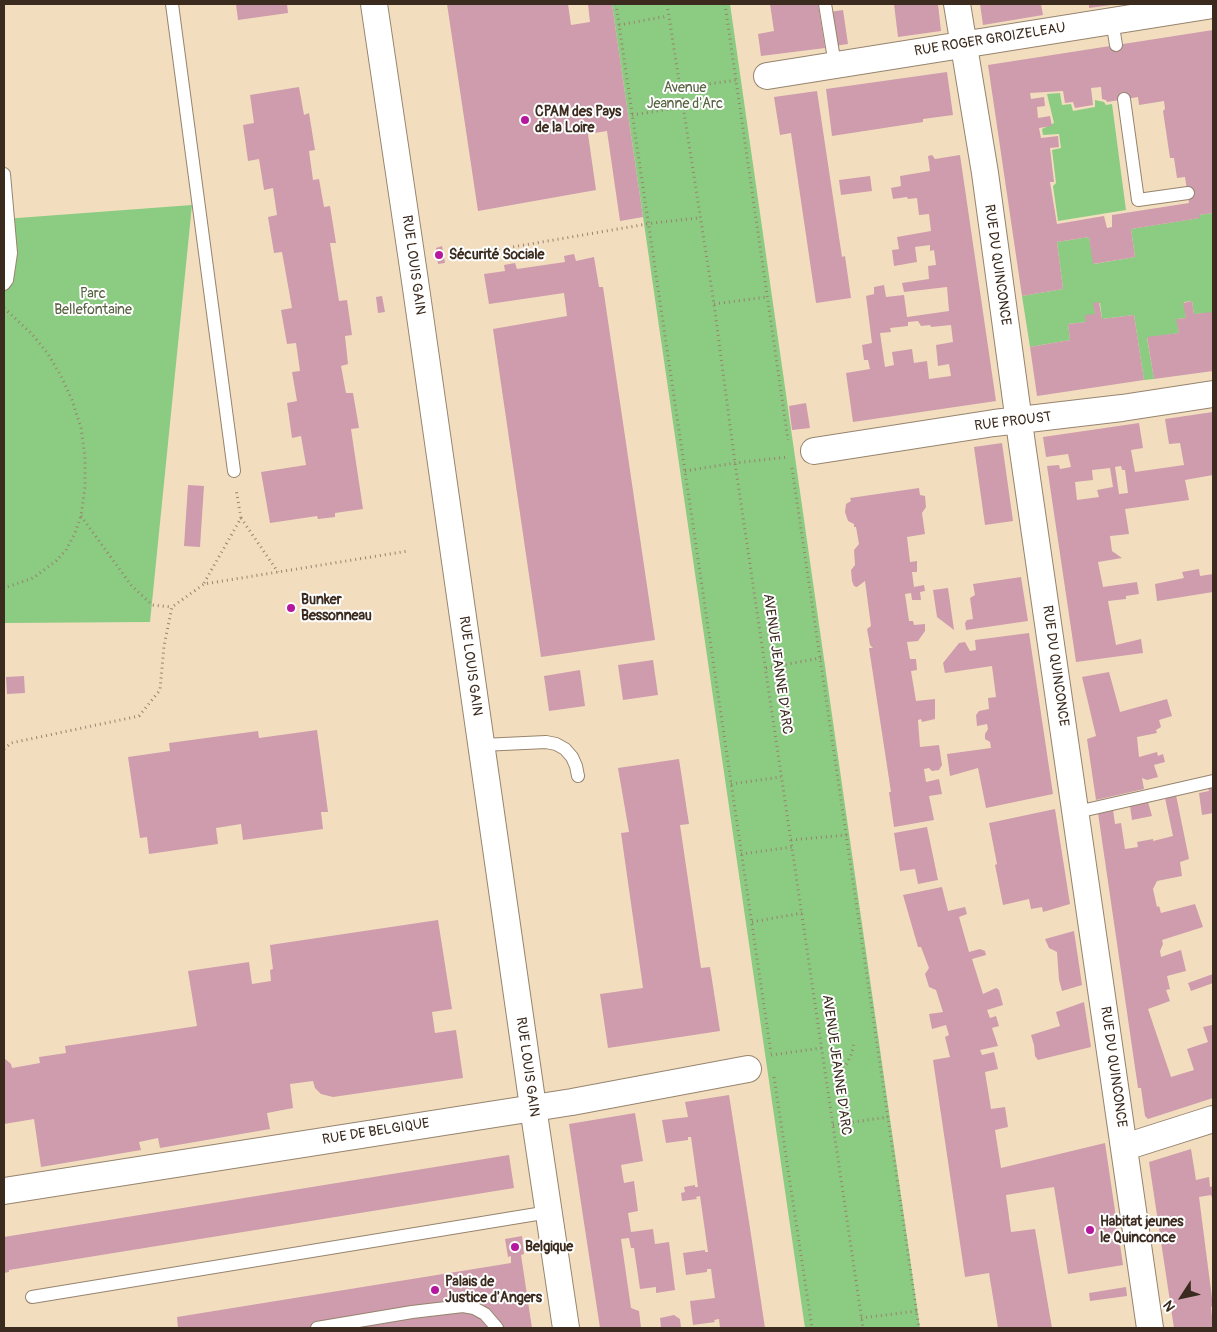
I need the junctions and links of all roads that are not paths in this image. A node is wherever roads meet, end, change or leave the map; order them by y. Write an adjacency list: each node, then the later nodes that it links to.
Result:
1 (172, 4): 16 (lane)
2 (374, 4): 17 (street, RUE LOUIS GAIN)
3 (825, 4): 7 (lane)
4 (958, 4): 6 (street, RUE DU QUINCONCE)
5 (1213, 5): 6 (street, RUE ROGER GROIZELEAU)
6 (963, 44): 7 (street, RUE ROGER GROIZELEAU); 14 (street, RUE DU QUINCONCE)
7 (835, 64): 8 (street, RUE ROGER GROIZELEAU)
8 (767, 76)
9 (1124, 99): 11 (lane)
10 (4, 174): 12 (lane)
11 (1188, 193)
12 (4, 284)
13 (1213, 394): 14 (street, RUE PROUST)
14 (1019, 420): 15 (street, RUE PROUST); 20 (street, RUE DU QUINCONCE)
15 (801, 449)
16 (234, 471)
17 (482, 745): 18 (lane); 22 (street, RUE LOUIS GAIN)
18 (578, 776)
19 (1213, 781): 20 (lane)
20 (1076, 812): 24 (street, RUE DU QUINCONCE)
21 (760, 1066): 22 (street, RUE DE BELGIQUE)
22 (533, 1107): 25 (street, RUE DE BELGIQUE); 26 (street, RUE LOUIS GAIN)
23 (1213, 1119): 24 (street)
24 (1125, 1147): 31 (street, RUE DU QUINCONCE)
25 (4, 1192)
26 (549, 1212): 27 (lane); 30 (street, RUE LOUIS GAIN)
27 (32, 1297)
28 (316, 1328): 29 (lane)
29 (497, 1328)
30 (566, 1328)
31 (1150, 1328)

